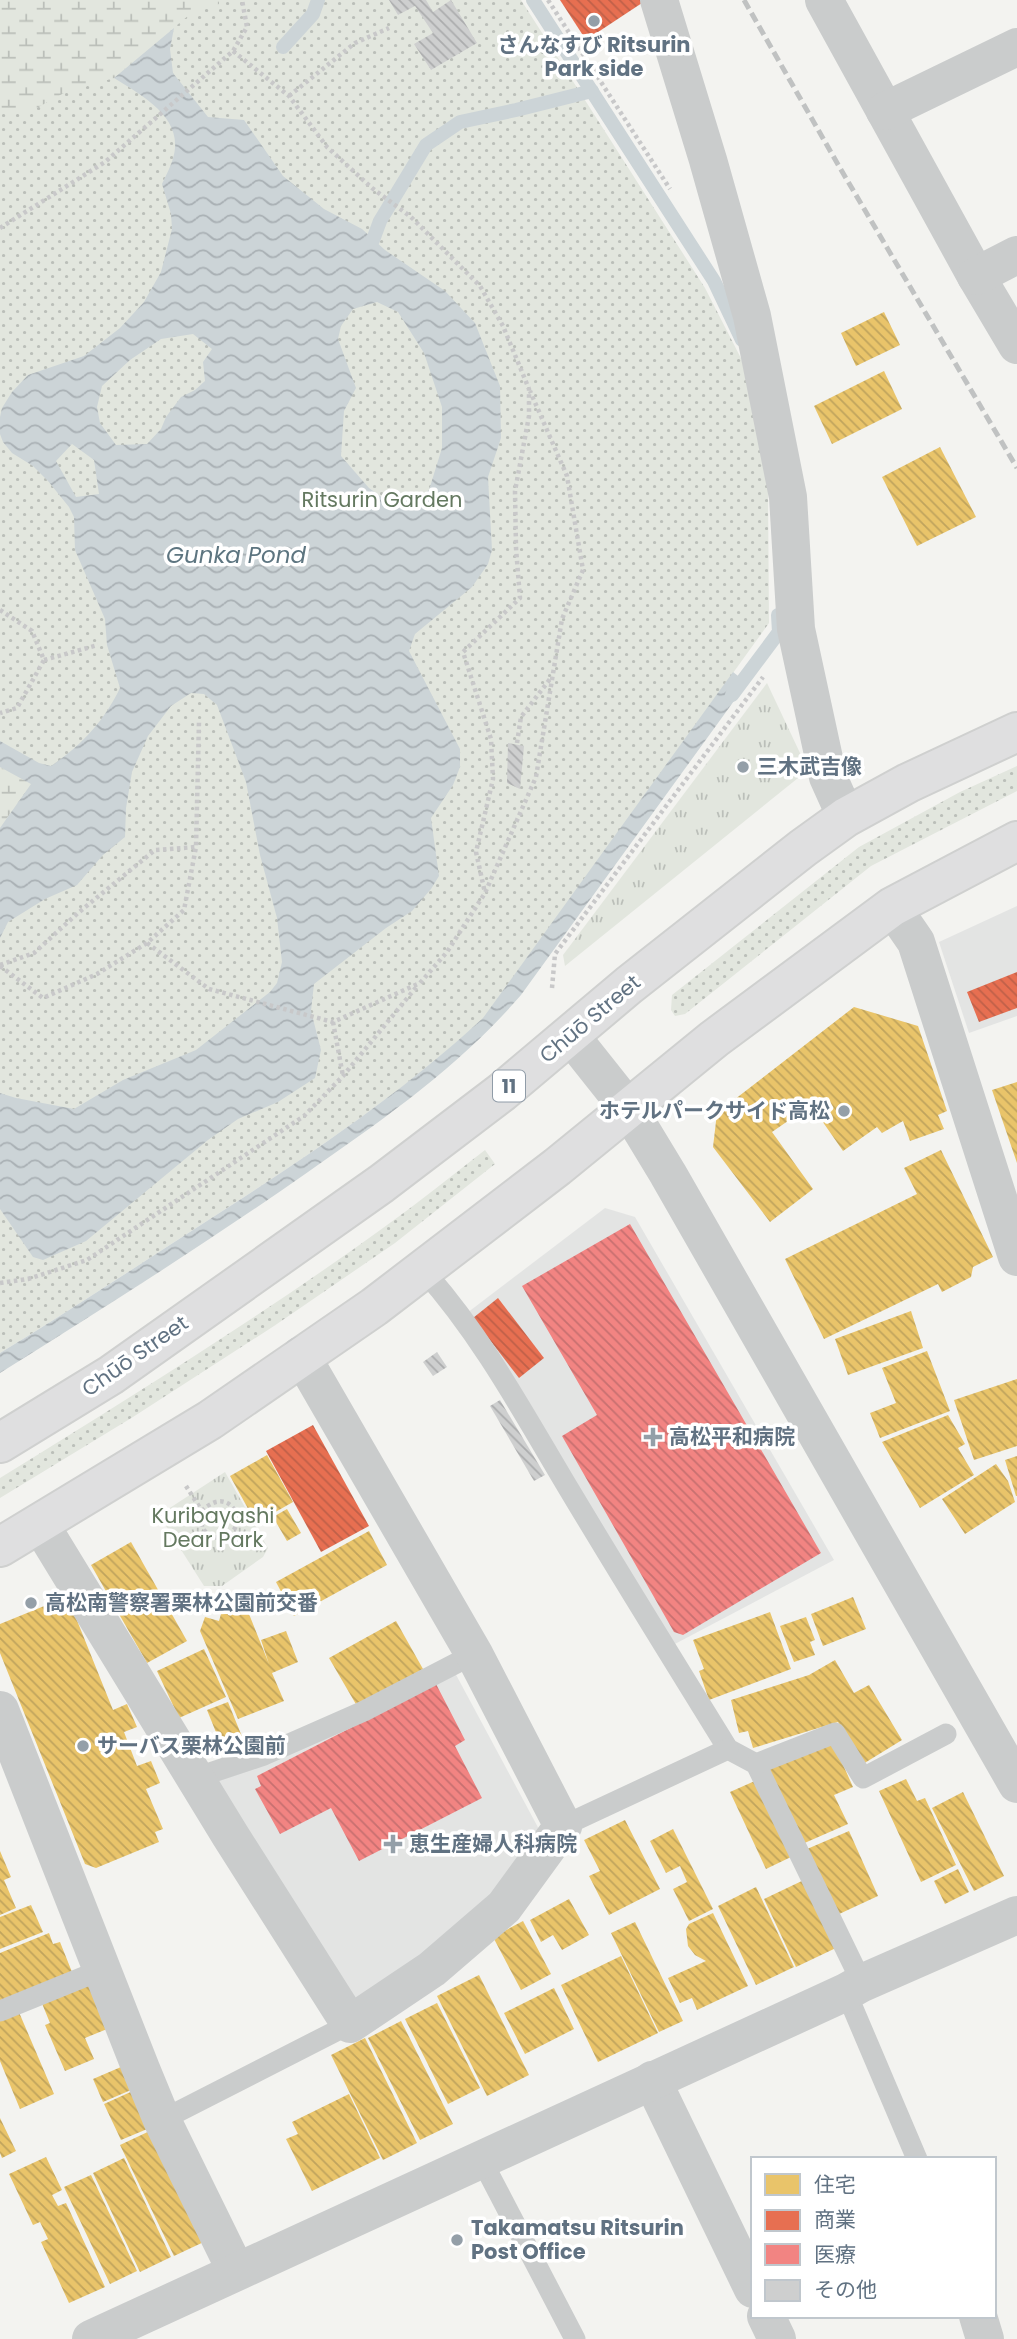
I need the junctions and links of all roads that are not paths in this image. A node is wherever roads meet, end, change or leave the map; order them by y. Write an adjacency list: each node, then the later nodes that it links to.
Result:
1 (659, 0): 9 (street)
2 (824, 0): 4 (street)
3 (1017, 47): 4 (street)
4 (886, 111): 6 (street)
5 (1017, 255): 6 (street)
6 (976, 276): 7 (street)
7 (1017, 345)
8 (1017, 732): 9 (highway, Chūō Street / 11)
9 (846, 817): 12 (highway, Chūō Street / 11)
10 (1017, 841): 11 (highway)
11 (892, 907): 13 (highway); 14 (street)
12 (570, 1035): 13 (street); 17 (highway, Chūō Street / 11)
13 (628, 1108): 15 (highway); 26 (street)
14 (1017, 1257)
15 (424, 1270): 16 (highway); 23 (lane)
16 (301, 1355): 18 (highway); 20 (street)
17 (0, 1443)
18 (40, 1524): 19 (highway); 25 (street)
19 (0, 1547)
20 (474, 1654): 25 (lane); 27 (street)
21 (0, 1710): 29 (street)
22 (946, 1734): 24 (lane)
23 (729, 1749): 24 (lane); 27 (lane)
24 (757, 1764): 30 (lane)
25 (195, 1778): 32 (street)
26 (1017, 1784)
27 (563, 1826): 32 (street)
28 (1017, 1916): 30 (street)
29 (101, 1970): 31 (lane); 34 (street)
30 (854, 1988): 33 (street); 35 (lane)
31 (0, 2011)
32 (350, 2024): 34 (lane)
33 (652, 2080): 36 (street); 38 (street)
34 (162, 2120): 37 (street)
35 (916, 2157)
36 (481, 2159): 37 (street); 42 (lane)
37 (236, 2271): 41 (street)
38 (751, 2285)
39 (767, 2318): 43 (street)
40 (979, 2318): 44 (street)
41 (91, 2339)
42 (575, 2339)
43 (777, 2339)
44 (985, 2339)

